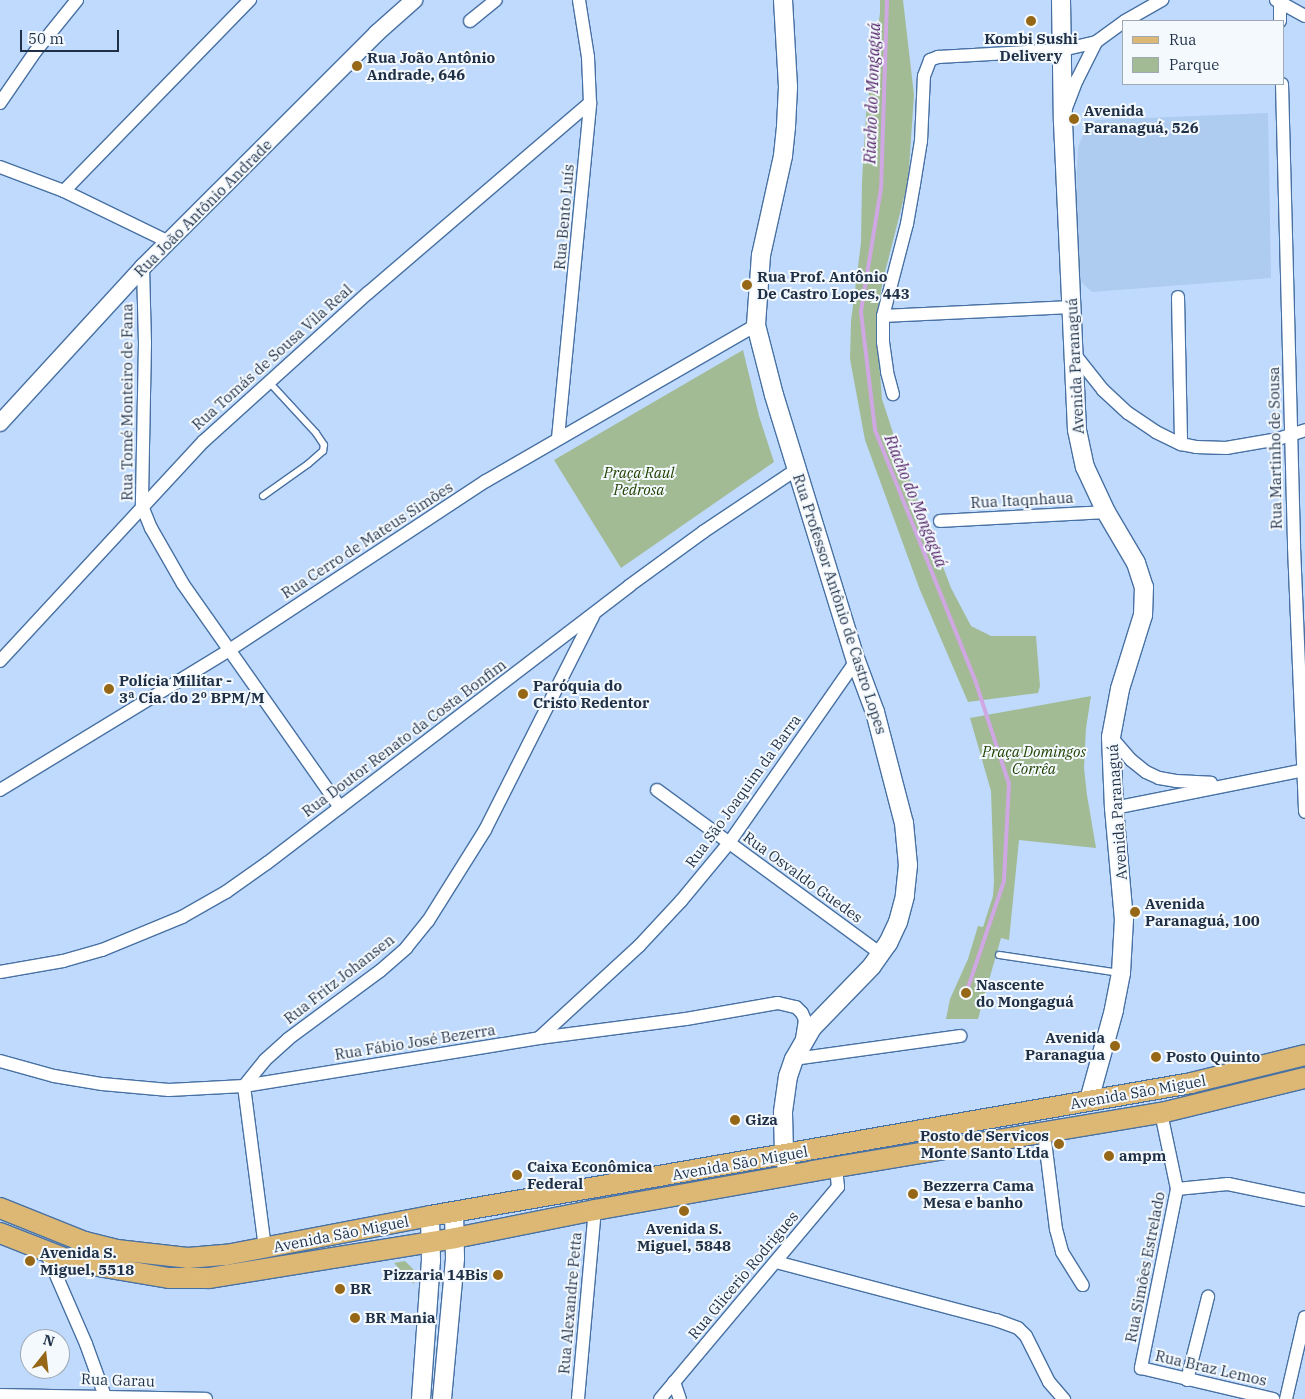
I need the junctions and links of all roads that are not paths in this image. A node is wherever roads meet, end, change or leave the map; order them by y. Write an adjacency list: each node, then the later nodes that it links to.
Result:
1 (77, 0): 18 (street)
2 (250, 0): 22 (street)
3 (414, 0): 23 (street, Rua João Antônio Andrade)
4 (496, 0): 13 (street)
5 (579, 0): 19 (street, Rua Bento Luís)
6 (783, 0): 28 (main road, Rua Professor Antônio de Castro Lopes)
7 (1061, 0): 16 (main road, Avenida Paranaguá)
8 (1162, 0): 11 (street)
9 (1279, 0): 10 (street); 12 (street)
10 (1305, 16)
11 (1127, 20)
12 (1280, 20)
13 (470, 21)
14 (1122, 23): 15 (street)
15 (1096, 42): 16 (street); 20 (street)
16 (1062, 50): 20 (main road, Avenida Paranaguá); 27 (street)
17 (1282, 85): 34 (street, Rua Martinho de Sousa)
18 (0, 103)
19 (590, 103): 30 (street, Rua Tomás de Sousa Vila Real); 35 (street, Rua Bento Luís)
20 (1063, 122): 26 (main road, Avenida Paranaguá)
21 (0, 167): 22 (street)
22 (64, 191): 23 (street)
23 (168, 242): 24 (street, Rua João Antônio Andrade)
24 (143, 267): 32 (street, Rua João Antônio Andrade); 39 (street, Rua Tomé Monteiro de Fana)
25 (1178, 297): 36 (street)
26 (1071, 307): 27 (street); 29 (main road, Avenida Paranaguá)
27 (883, 316): 31 (street)
28 (756, 325): 35 (street, Rua Cerro de Mateus Simões); 37 (main road, Rua Professor Antônio de Castro Lopes)
29 (1072, 351): 36 (street); 40 (main road, Avenida Paranaguá)
30 (269, 382): 38 (lane); 39 (street, Rua Tomás de Sousa Vila Real)
31 (893, 394)
32 (0, 424)
33 (1305, 430): 34 (street)
34 (1292, 434): 36 (street); 42 (street, Rua Martinho de Sousa)
35 (558, 438): 44 (street, Rua Cerro de Mateus Simões)
36 (1181, 444)
37 (797, 469): 43 (street, Rua Doutor Renato da Costa Bonfim); 46 (main road, Rua Professor Antônio de Castro Lopes)
38 (263, 496)
39 (142, 506): 44 (street, Rua Tomé Monteiro de Fana); 45 (street, Rua Tomás de Sousa Vila Real)
40 (1106, 512): 41 (street, Rua Itaqnhaua); 47 (main road, Avenida Paranaguá)
41 (940, 521)
42 (1299, 547): 48 (street, Rua Martinho de Sousa)
43 (594, 614): 52 (street, Rua Doutor Renato da Costa Bonfim); 67 (street, Rua Fritz Johansen)
44 (231, 649): 50 (street, Rua Cerro de Mateus Simões); 52 (street, Rua Tomé Monteiro de Fana)
45 (0, 661)
46 (856, 662): 55 (street, Rua São Joaquim da Barra); 56 (main road, Rua Professor Antônio de Castro Lopes)
47 (1111, 737): 49 (street); 53 (main road, Avenida Paranaguá)
48 (1304, 770): 49 (street); 54 (street, Rua Martinho de Sousa)
49 (1234, 783): 53 (street)
50 (0, 790)
51 (657, 790): 55 (street, Rua Osvaldo Guedes)
52 (340, 807): 58 (street, Rua Doutor Renato da Costa Bonfim)
53 (1114, 808): 59 (main road, Avenida Paranaguá)
54 (1305, 812)
55 (729, 843): 56 (street, Rua Osvaldo Guedes); 61 (street, Rua São Joaquim da Barra)
56 (881, 954): 62 (main road, Rua Professor Antônio de Castro Lopes)
57 (1000, 955): 59 (lane)
58 (0, 972)
59 (1121, 973): 68 (main road, Avenida Paranaguá)
60 (960, 1036): 64 (street)
61 (539, 1038): 62 (street, Rua Fábio José Bezerra); 67 (street, Rua Fábio José Bezerra)
62 (801, 1043): 64 (main road, Rua Professor Antônio de Castro Lopes)
63 (1305, 1055): 68 (main road, Avenida São Miguel)
64 (794, 1060): 71 (main road, Rua Professor Antônio de Castro Lopes)
65 (0, 1061): 67 (street, Rua Fábio José Bezerra)
66 (1305, 1078): 69 (main road, Avenida São Miguel)
67 (244, 1086): 83 (street)
68 (1089, 1100): 70 (main road); 71 (main road, Avenida São Miguel)
69 (1161, 1113): 70 (main road, Avenida São Miguel); 74 (street, Rua Simões Estrelado)
70 (1052, 1132): 72 (main road, Avenida São Miguel); 86 (street)
71 (784, 1154): 73 (main road, Rua Professor Antônio de Castro Lopes); 78 (main road, Avenida São Miguel)
72 (836, 1167): 73 (main road, Avenida São Miguel); 85 (street, Rua Glicerio Rodrigues)
73 (788, 1175): 77 (main road, Avenida São Miguel)
74 (1177, 1189): 75 (street); 89 (street, Rua Simões Estrelado)
75 (1305, 1200)
76 (0, 1208): 83 (main road, Avenida São Miguel)
77 (595, 1210): 81 (main road, Avenida São Miguel); 97 (street, Rua Alexandre Petta)
78 (454, 1212): 79 (main road, Avenida São Miguel); 81 (main road)
79 (430, 1216): 82 (main road); 83 (main road, Avenida São Miguel)
80 (0, 1233): 84 (main road, Avenida São Miguel)
81 (455, 1238): 82 (main road, Avenida São Miguel); 96 (main road)
82 (430, 1242): 84 (main road, Avenida São Miguel); 95 (main road)
83 (266, 1248)
84 (46, 1252): 93 (street)
85 (776, 1262): 91 (street, Rua Glicerio Rodrigues); 100 (street)
86 (1083, 1285)
87 (1208, 1297): 90 (street)
88 (1305, 1317): 102 (street)
89 (1141, 1368): 90 (street, Rua Braz Lemos)
90 (1187, 1380): 101 (street, Rua Braz Lemos)
91 (674, 1382): 98 (street, Rua Glicerio Rodrigues); 99 (street)
92 (0, 1395): 93 (street, Rua Garau)
93 (106, 1397): 94 (street, Rua Garau)
94 (206, 1399)
95 (420, 1399)
96 (442, 1399)
97 (578, 1399)
98 (660, 1399)
99 (680, 1399)
100 (1064, 1399)
101 (1273, 1399)
102 (1286, 1399)

